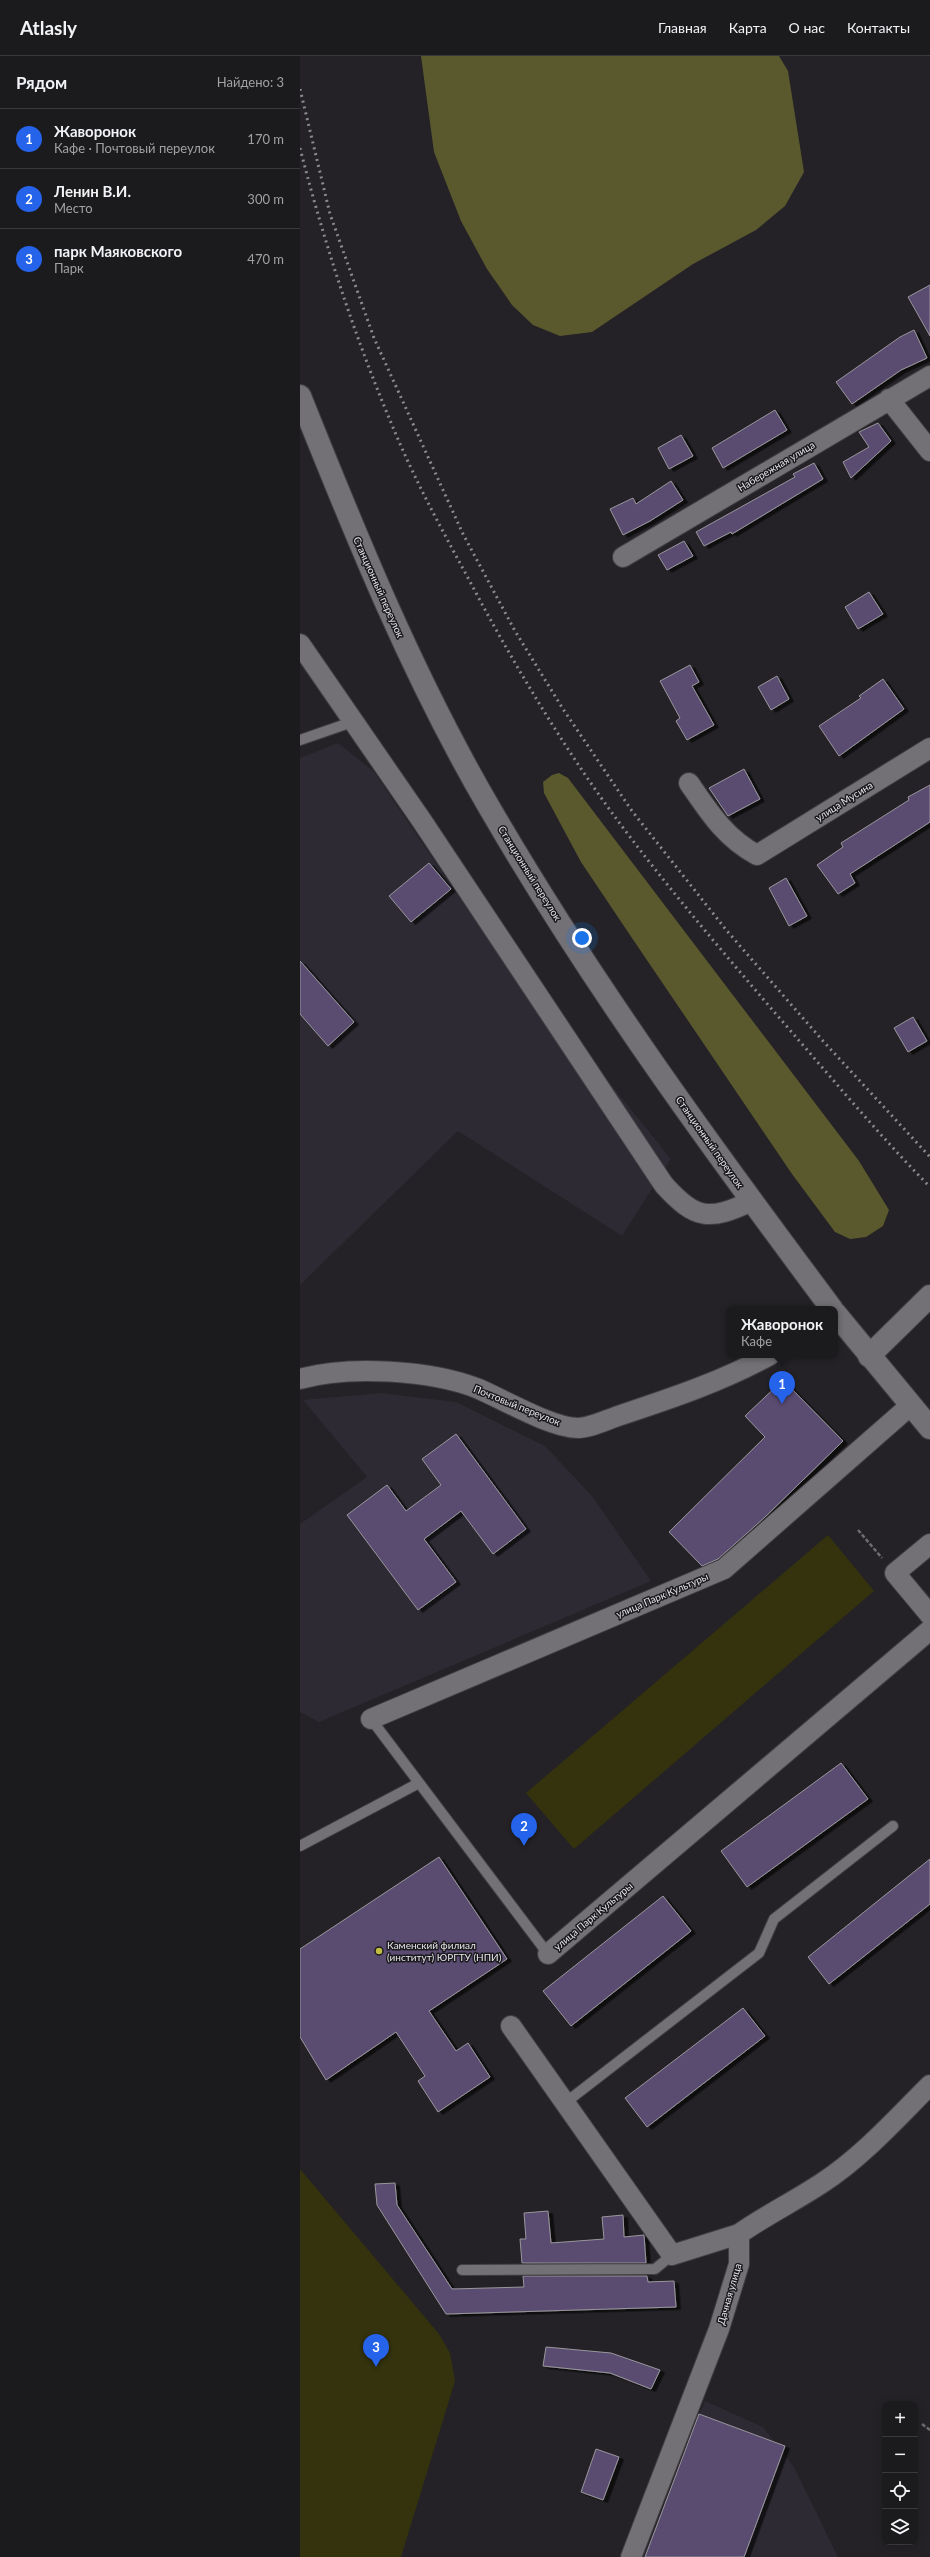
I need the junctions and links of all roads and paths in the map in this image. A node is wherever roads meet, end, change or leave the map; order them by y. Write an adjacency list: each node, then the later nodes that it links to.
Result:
1 (930, 376): 3 (street, Набережная улица)
2 (300, 396): 11 (main road, Станционный переулок)
3 (889, 399): 4 (street); 5 (street, Набережная улица)
4 (930, 451)
5 (623, 557)
6 (300, 644): 7 (street)
7 (352, 722): 8 (lane); 11 (street)
8 (300, 740)
9 (930, 748): 10 (street, улица Мусина)
10 (689, 783)
11 (752, 1201): 13 (main road, Станционный переулок)
12 (930, 1296): 15 (main road)
13 (829, 1306)
14 (838, 1318): 15 (main road, Станционный переулок)
15 (869, 1356): 18 (main road, Станционный переулок)
16 (763, 1358): 17 (street, Почтовый переулок)
17 (300, 1379)
18 (911, 1405): 19 (main road, Станционный переулок); 25 (street, улица Парк Культуры)
19 (930, 1428)
20 (858, 1530): 22 (path)
21 (930, 1544): 22 (street)
22 (895, 1573): 23 (street)
23 (930, 1615)
24 (930, 1630): 29 (street, улица Парк Культуры)
25 (371, 1719): 26 (lane)
26 (419, 1783): 28 (lane); 29 (lane)
27 (893, 1826): 32 (lane)
28 (300, 1846)
29 (548, 1954)
30 (511, 2026): 32 (street)
31 (930, 2085): 33 (street)
32 (565, 2103): 34 (street)
33 (739, 2234): 34 (street); 38 (street, Дачная улица)
34 (672, 2255): 35 (lane)
35 (462, 2270)
36 (922, 2424): 37 (path)
37 (930, 2430)
38 (631, 2557)

